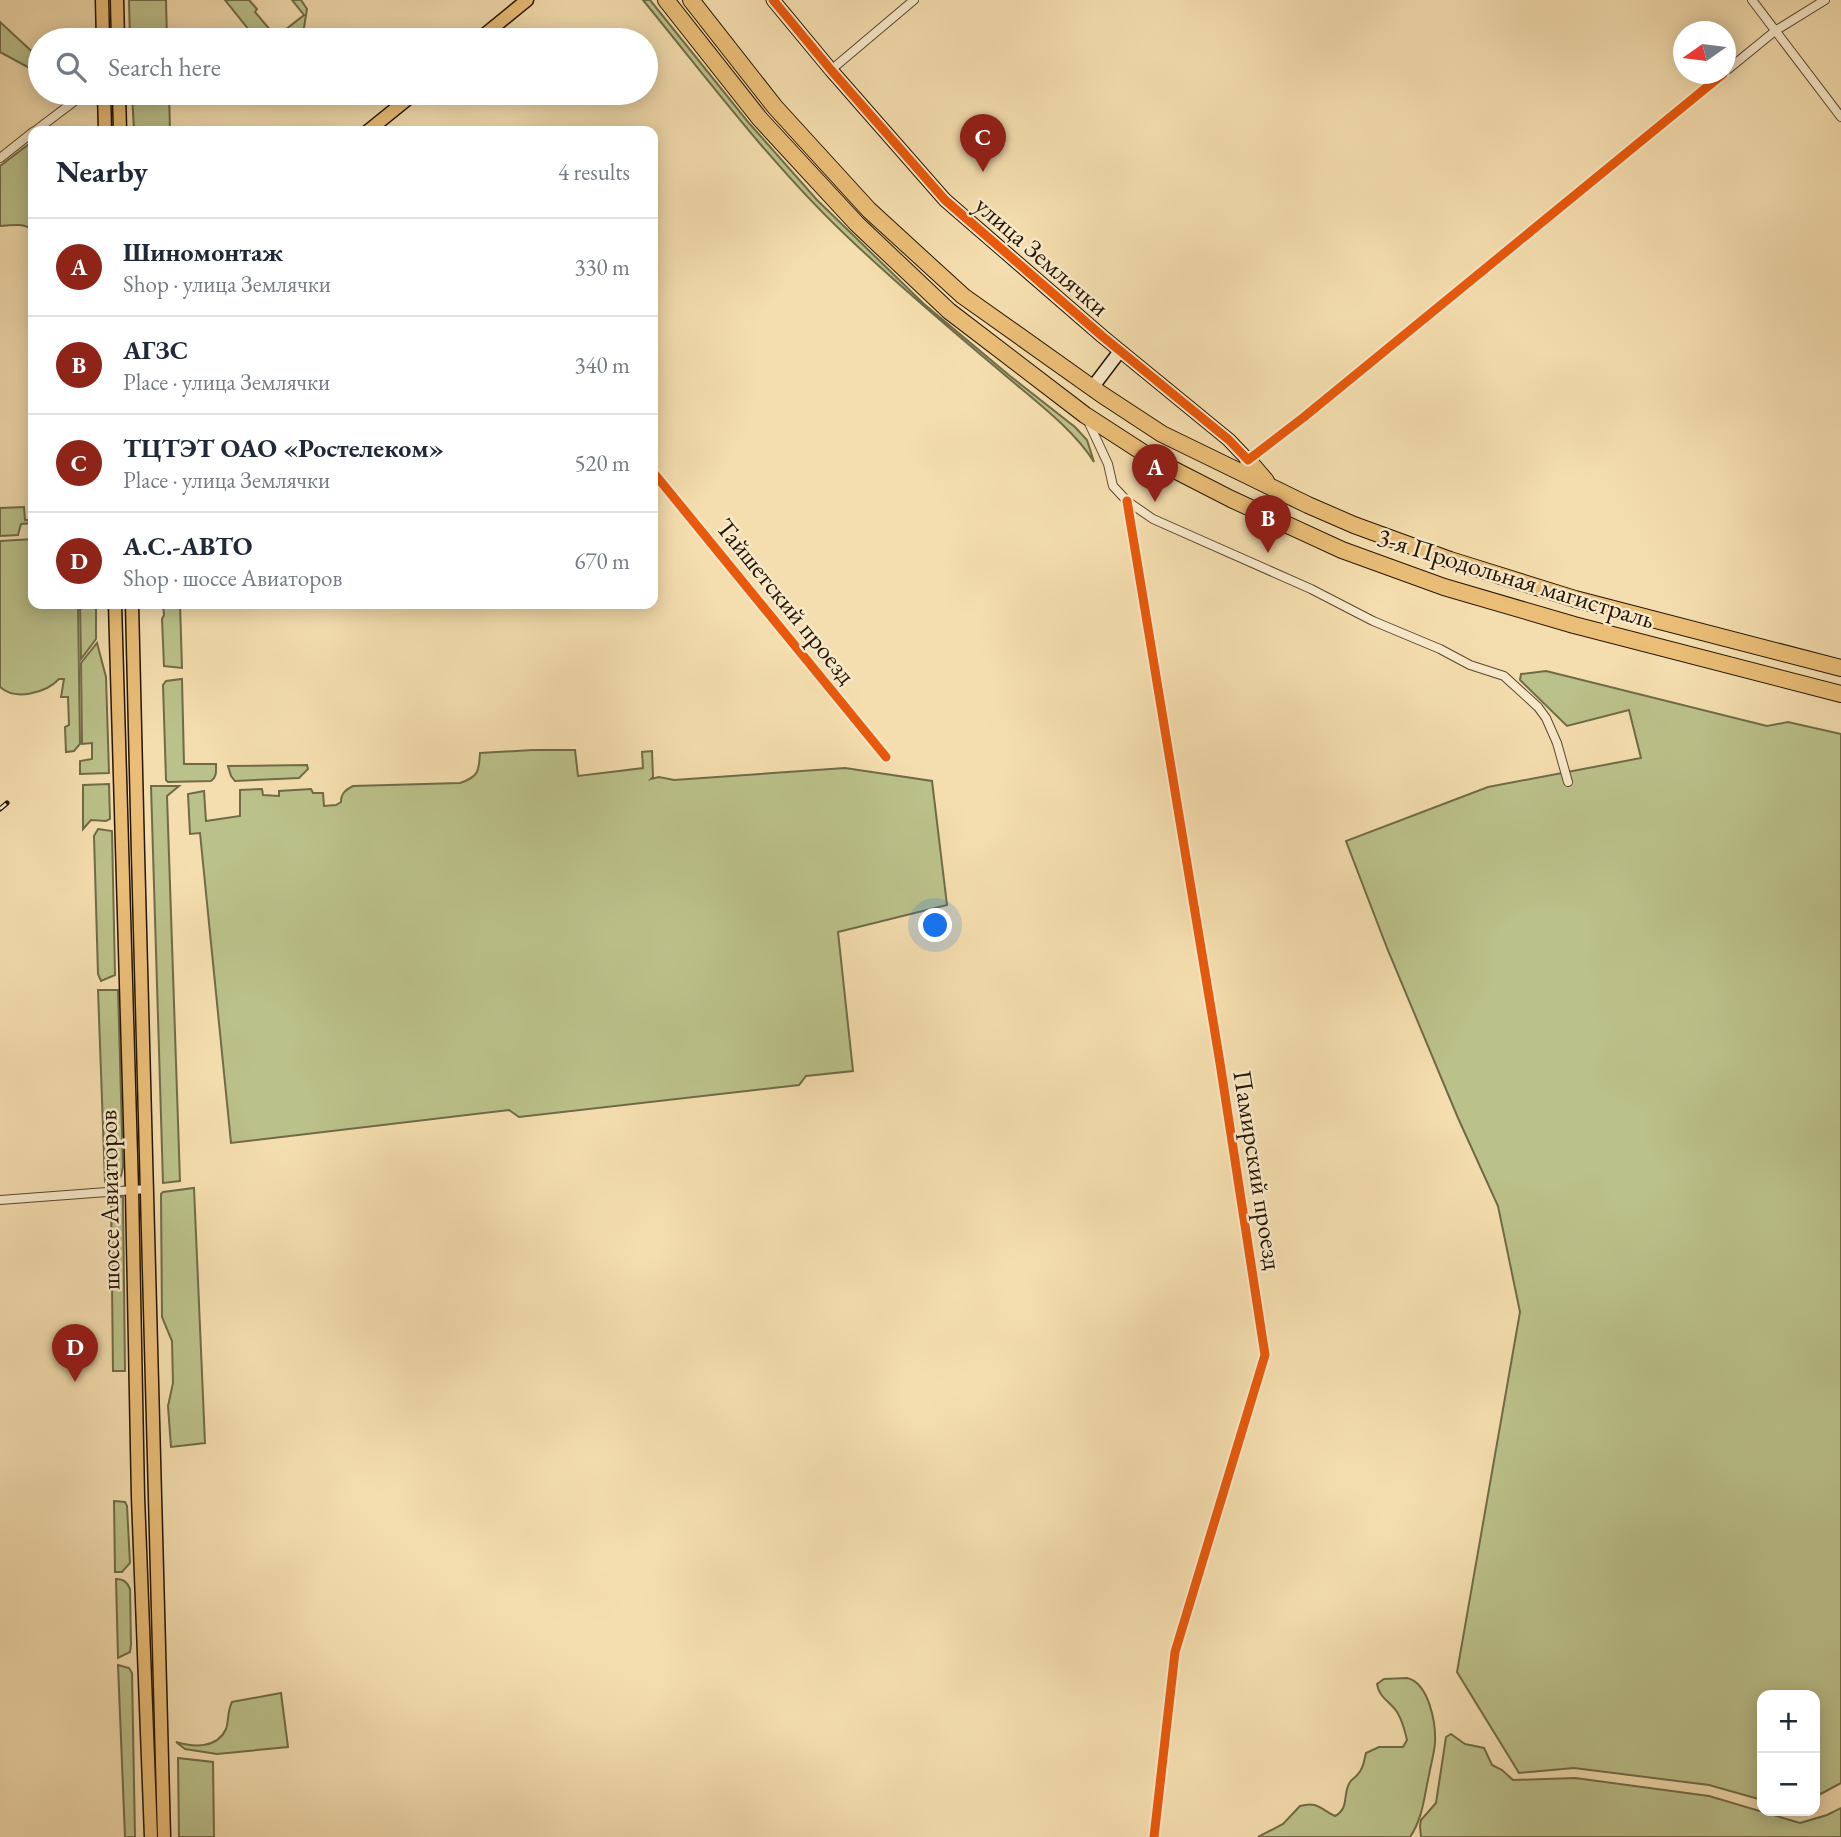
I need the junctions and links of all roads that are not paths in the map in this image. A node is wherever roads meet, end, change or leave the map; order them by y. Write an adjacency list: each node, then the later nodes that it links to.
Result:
1 (102, 0): 10 (main road)
2 (117, 0): 11 (main road)
3 (527, 0): 12 (main road)
4 (666, 0): 30 (highway, 3-я Продольная магистраль)
5 (691, 0): 29 (highway, 3-я Продольная магистраль)
6 (773, 0): 15 (street, улица Землячки)
7 (914, 0): 15 (street)
8 (1752, 0): 13 (street)
9 (1825, 0): 13 (street)
10 (103, 28)
11 (118, 28)
12 (493, 28)
13 (1775, 31): 14 (street); 21 (street)
14 (1736, 62)
15 (831, 70): 28 (street, улица Землячки)
16 (1709, 84): 31 (street)
17 (70, 105): 22 (street)
18 (104, 105): 23 (main road)
19 (119, 105): 24 (main road)
20 (401, 105): 25 (main road)
21 (1841, 117)
22 (42, 126)
23 (105, 126)
24 (120, 126)
25 (376, 126)
26 (28, 137): 27 (street)
27 (0, 158)
28 (1120, 351): 29 (street); 31 (street, улица Землячки)
29 (1092, 388): 33 (highway, 3-я Продольная магистраль)
30 (1085, 415): 34 (street); 38 (highway, 3-я Продольная магистраль)
31 (1248, 460): 33 (highway)
32 (658, 478): 39 (street, Тайшетский проезд)
33 (1272, 488): 37 (highway, 3-я Продольная магистраль)
34 (1127, 501): 40 (street); 46 (street, Памирский проезд)
35 (115, 609): 42 (main road, шоссе Авиаторов)
36 (132, 609): 41 (main road, шоссе Авиаторов)
37 (1841, 667)
38 (1841, 694)
39 (886, 757)
40 (1568, 782)
41 (147, 1189): 42 (street); 45 (main road, шоссе Авиаторов)
42 (132, 1190): 43 (street); 44 (main road, шоссе Авиаторов)
43 (0, 1200)
44 (151, 1837)
45 (164, 1837)
46 (1154, 1837)

